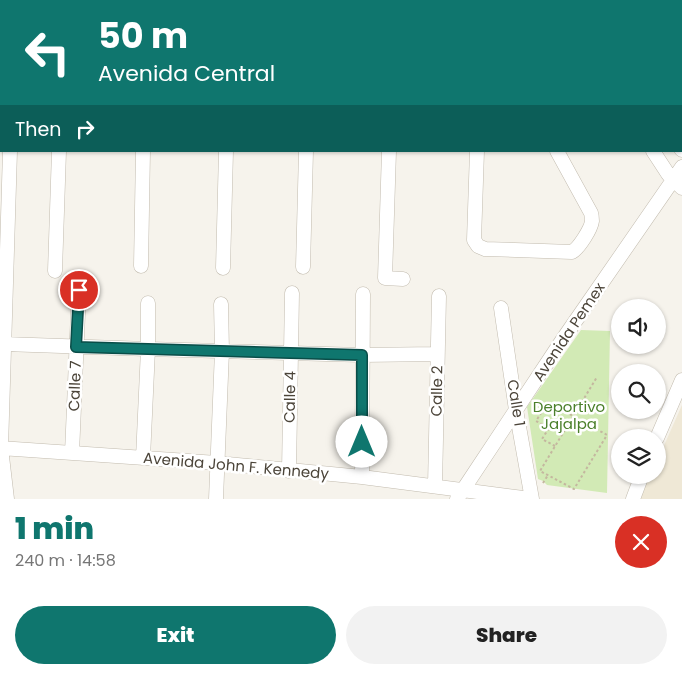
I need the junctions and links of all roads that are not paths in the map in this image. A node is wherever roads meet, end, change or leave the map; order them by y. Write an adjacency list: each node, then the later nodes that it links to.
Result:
1 (10, 152): 10 (street)
2 (58, 152): 17 (street)
3 (143, 152): 14 (street)
4 (226, 152): 16 (street)
5 (306, 152): 15 (street)
6 (389, 152): 18 (street)
7 (477, 152): 8 (street)
8 (557, 152)
9 (654, 152): 12 (street)
10 (5, 166): 13 (street)
11 (682, 166): 12 (street, Avenida Pemex)
12 (678, 184): 34 (street, Avenida Pemex)
13 (4, 255): 26 (street)
14 (140, 266)
15 (303, 267)
16 (224, 268)
17 (55, 271)
18 (402, 279)
19 (79, 290): 27 (street, Calle 7)
20 (292, 293): 30 (street, Calle 4)
21 (363, 294): 32 (street)
22 (439, 296): 31 (street, Calle 2)
23 (148, 303): 28 (street)
24 (221, 304): 29 (street)
25 (501, 308): 34 (street, Calle 1)
26 (4, 344): 27 (street); 36 (street)
27 (76, 347): 28 (street); 37 (street, Calle 7)
28 (148, 349): 29 (street); 38 (street)
29 (222, 351): 30 (street); 39 (street)
30 (291, 353): 32 (street); 40 (street, Calle 4)
31 (437, 354): 32 (street); 43 (street, Calle 2)
32 (362, 355): 41 (street)
33 (682, 380): 35 (street)
34 (516, 410): 44 (street, Avenida Pemex); 47 (street, Calle 1)
35 (661, 429)
36 (1, 448): 37 (street, Avenida John F. Kennedy); 45 (street)
37 (72, 453): 38 (street, Avenida John F. Kennedy)
38 (143, 458): 39 (street, Avenida John F. Kennedy)
39 (217, 463): 40 (street, Avenida John F. Kennedy); 46 (street)
40 (289, 470): 41 (street, Avenida John F. Kennedy)
41 (362, 477): 43 (street, Avenida John F. Kennedy)
42 (639, 484): 48 (street)
43 (435, 486): 44 (street, Avenida John F. Kennedy)
44 (460, 494): 47 (street, Avenida John F. Kennedy)
45 (7, 499)
46 (216, 499)
47 (532, 499)
48 (633, 499)

